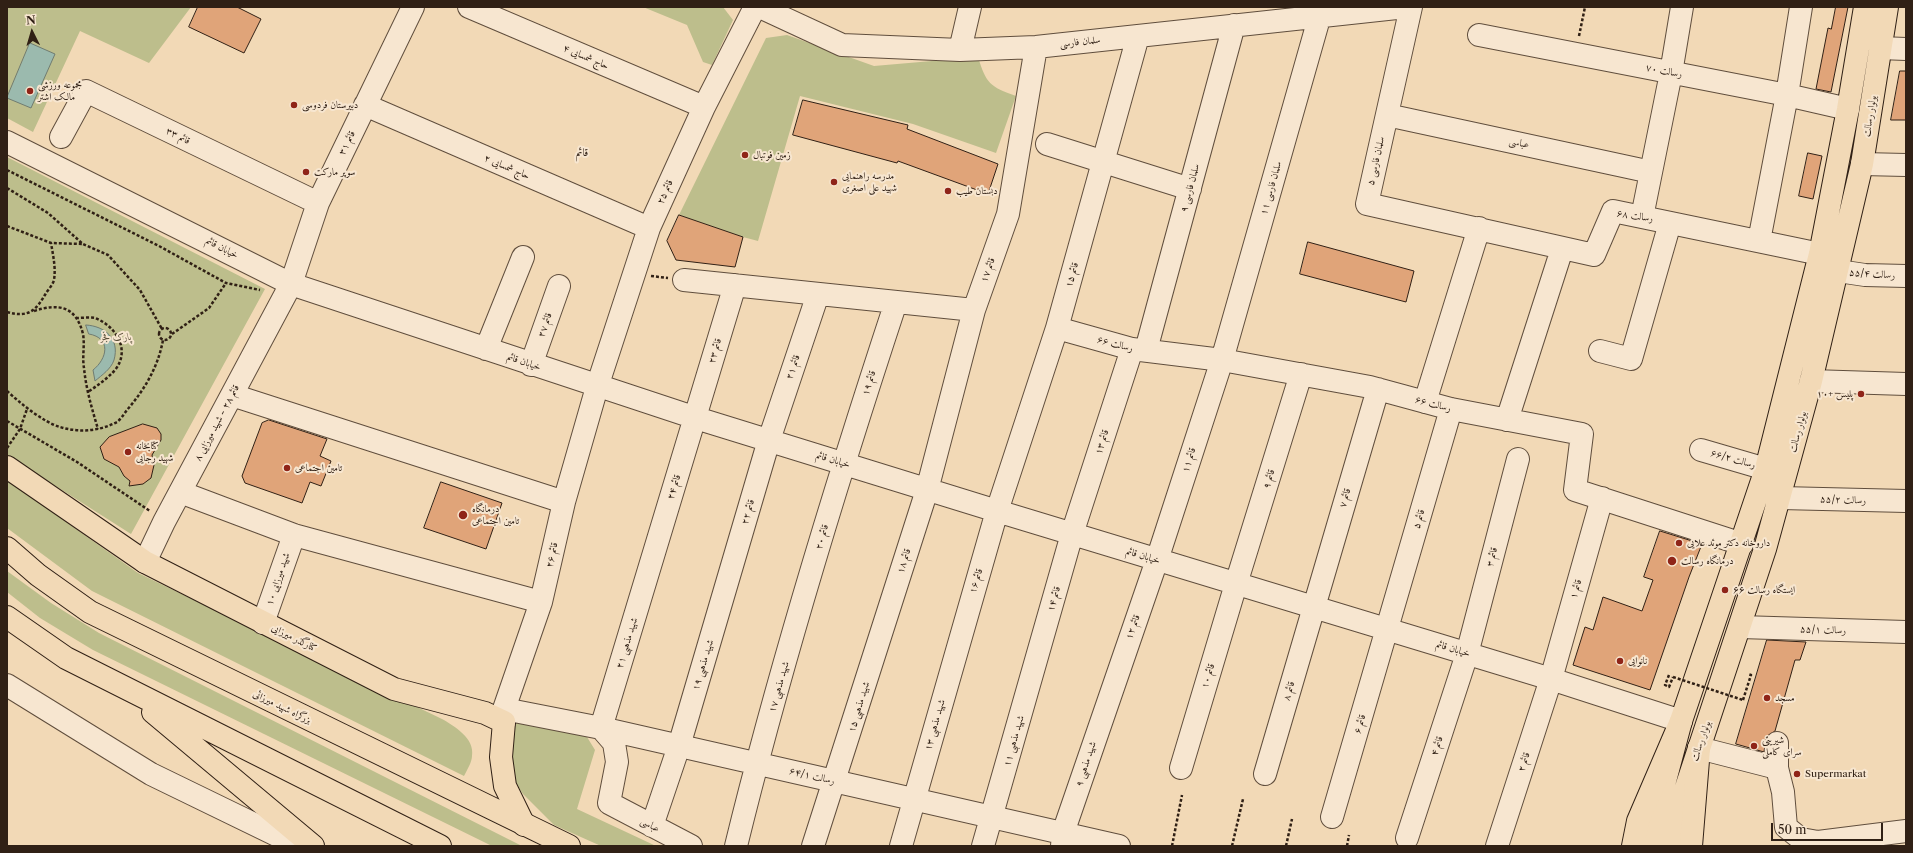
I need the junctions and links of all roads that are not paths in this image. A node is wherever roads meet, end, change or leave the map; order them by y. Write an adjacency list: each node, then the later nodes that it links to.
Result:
1 (413, 7): 22 (street, قائم ۳۱)
2 (469, 7): 23 (street, حاج شمسایی ۴)
3 (755, 7): 23 (street, قائم ۲۵)
4 (760, 7): 19 (street, سلمان فارسی)
5 (970, 7): 19 (street)
6 (1406, 7): 12 (street, سلمان فارسی)
7 (1411, 7): 25 (street, سلمان فارسی ۵)
8 (1682, 7): 20 (street)
9 (1801, 7): 21 (street)
10 (1865, 7): 24 (main road)
11 (1887, 7): 17 (main road, بولوار رسالت)
12 (1320, 16): 13 (street, سلمان فارسی); 56 (street, سلمان فارسی ۱۱)
13 (1234, 25): 15 (street, سلمان فارسی); 33 (street, سلمان فارسی ۹)
14 (1479, 35): 20 (street, رسالت ۷۰)
15 (1138, 36): 16 (street, سلمان فارسی); 29 (street, قائم ۱۵)
16 (1036, 47): 19 (street, سلمان فارسی); 51 (street, قائم ۱۷)
17 (1880, 48): 18 (street); 30 (main road, بولوار رسالت)
18 (1906, 49)
19 (960, 50)
20 (1672, 73): 21 (street, رسالت ۷۰); 32 (street)
21 (1787, 95): 24 (street, رسالت ۷۰); 39 (street)
22 (365, 105): 34 (street, قائم ۳۱); 37 (street, حاج شمسایی ۲)
23 (704, 107): 37 (street, قائم ۲۵)
24 (1848, 109): 41 (main road)
25 (1387, 114): 32 (street, عباسی); 38 (street, سلمان فارسی ۵)
26 (61, 137): 34 (street, قائم ۳۳)
27 (7, 142): 46 (street, خیابان قائم)
28 (1047, 144): 29 (street)
29 (1104, 163): 33 (street); 52 (street, قائم ۱۵)
30 (1862, 164): 31 (street); 43 (main road, بولوار رسالت)
31 (1906, 165)
32 (1651, 172): 35 (street)
33 (1190, 189): 54 (street, سلمان فارسی ۹)
34 (318, 203): 46 (street, قائم ۳۱)
35 (1642, 217): 36 (street, رسالت ۶۸); 40 (street, رسالت ۶۸)
36 (1670, 223): 39 (street, رسالت ۶۸); 55 (street)
37 (649, 228): 61 (street, قائم ۲۵)
38 (1479, 228): 40 (street, رسالت ۶۸); 64 (street)
39 (1758, 241): 41 (street, رسالت ۶۸)
40 (1562, 249): 67 (street)
41 (1820, 254): 73 (main road)
42 (523, 257): 53 (street)
43 (1838, 271): 44 (street, رسالت ۵۵/۴); 59 (main road, بولوار رسالت)
44 (1906, 276)
45 (684, 280): 47 (street)
46 (291, 284): 53 (street, خیابان قائم); 63 (street, قائم ۲۸ - شهید میرزایی ۸)
47 (735, 285): 49 (street); 66 (street, قائم ۲۳)
48 (560, 286): 57 (street, قائم ۲۷)
49 (818, 294): 50 (street); 68 (street, قائم ۲۱)
50 (896, 302): 51 (street); 71 (street, قائم ۱۹)
51 (974, 310): 74 (street, قائم ۱۷)
52 (1057, 328): 54 (street, رسالت ۶۶); 80 (street, قائم ۱۵)
53 (486, 349): 57 (street, خیابان قائم)
54 (1139, 350): 56 (street, رسالت ۶۶); 81 (street, قائم ۱۳)
55 (1600, 351)
56 (1222, 360): 58 (street, رسالت ۶۶); 86 (street, قائم ۱۱)
57 (532, 365): 61 (street, خیابان قائم)
58 (1301, 374): 62 (street, رسالت ۶۶); 89 (street, قائم ۹)
59 (1811, 381): 60 (street); 77 (main road, بولوار رسالت)
60 (1906, 384)
61 (597, 387): 66 (street, خیابان قائم); 78 (street, قائم ۲۶)
62 (1378, 389): 64 (street, رسالت ۶۶); 91 (street, قائم ۷)
63 (232, 395): 75 (street, قائم ۲۸ - شهید میرزایی ۸); 78 (street)
64 (1425, 402): 65 (street, رسالت ۶۶)
65 (1451, 409): 67 (street, رسالت ۶۶); 96 (street, قائم ۵)
66 (696, 418): 68 (street, خیابان قائم); 85 (street, قائم ۲۴)
67 (1507, 420): 76 (street, رسالت ۶۶)
68 (769, 440): 71 (street, خیابان قائم); 88 (street, قائم ۲۲)
69 (1701, 450): 73 (street, رسالت ۶۶/۲)
70 (1518, 459): 101 (street, قائم ۳)
71 (843, 464): 74 (street, خیابان قائم); 92 (street, قائم ۲۰)
72 (7, 467): 87 (main road, کنارگذر میرزایی)
73 (1766, 469): 83 (main road)
74 (927, 490): 80 (street, خیابان قائم); 97 (street, قائم ۱۸)
75 (180, 492): 82 (street); 87 (street, قائم ۲۸ - شهید میرزایی ۸)
76 (1602, 498): 83 (street, رسالت ۶۶); 104 (street, قائم ۱)
77 (1781, 498): 79 (street, رسالت ۵۵/۲); 95 (main road, بولوار رسالت)
78 (564, 502): 90 (street, قائم ۲۶)
79 (1906, 502)
80 (997, 512): 81 (street, خیابان قائم); 100 (street, قائم ۱۶)
81 (1072, 534): 86 (street, خیابان قائم); 103 (street, قائم ۱۴)
82 (294, 535): 90 (street); 94 (street, شهید میرزایی ۱۰)
83 (1742, 544): 109 (main road)
84 (7, 548): 122 (main road, بزرگراه شهید میرزائی)
85 (653, 557): 110 (street, شهید مذهبی ۲۱)
86 (1157, 560): 89 (street, خیابان قائم); 107 (street, قائم ۱۲)
87 (145, 562): 94 (main road, کنارگذر میرزایی)
88 (727, 584): 112 (street, شهید مذهبی ۱۹)
89 (1236, 584): 91 (street, خیابان قائم); 115 (street, قائم ۱۰)
90 (541, 602): 108 (street, قائم ۲۶)
91 (1313, 607): 96 (street, خیابان قائم); 117 (street, قائم ۸)
92 (801, 610): 114 (street, شهید مذهبی ۱۷)
93 (7, 617): 102 (main road)
94 (263, 623): 108 (main road, کنارگذر میرزایی)
95 (1740, 627): 98 (street, رسالت ۵۵/۱); 113 (main road, بولوار رسالت)
96 (1387, 630): 101 (street, خیابان قائم); 121 (street, قائم ۶)
97 (882, 632): 118 (street, شهید مذهبی ۱۵)
98 (1906, 632)
99 (7, 634): 102 (main road)
100 (955, 651): 119 (street, شهید مذهبی ۱۳)
101 (1467, 654): 104 (street, خیابان قائم); 125 (street, قائم ۴)
102 (66, 658): 106 (main road)
103 (1035, 664): 120 (street, شهید مذهبی ۱۱)
104 (1551, 678): 109 (street, خیابان قائم); 137 (street, قائم ۲)
105 (7, 684): 127 (street)
106 (119, 685): 128 (main road); 129 (main road)
107 (1109, 695): 126 (street, شهید مذهبی ۹)
108 (504, 716): 110 (street, رسالت ۶۴/۱); 122 (main road)
109 (1681, 721): 138 (main road); 139 (main road)
110 (601, 728): 112 (street, رسالت ۶۴/۱); 123 (street, عباسی)
111 (1776, 743): 116 (street)
112 (679, 746): 114 (street, رسالت ۶۴/۱); 123 (street, شهید مذهبی ۱۹)
113 (1699, 748): 116 (street); 140 (main road, بولوار رسالت); 141 (main road)
114 (756, 764): 118 (street, رسالت ۶۴/۱); 132 (street, شهید مذهبی ۱۷)
115 (1181, 768)
116 (1776, 768): 124 (street)
117 (1265, 774)
118 (835, 782): 119 (street, رسالت ۶۴/۱); 133 (street, شهید مذهبی ۱۵)
119 (914, 799): 120 (street, رسالت ۶۴/۱); 134 (street, شهید مذهبی ۱۳)
120 (992, 817): 126 (street, رسالت ۶۴/۱); 135 (street, شهید مذهبی ۱۱)
121 (1332, 817)
122 (524, 825): 130 (main road, بزرگراه شهید میرزائی)
123 (652, 826): 131 (street, عباسی)
124 (1906, 832)
125 (1407, 838)
126 (1062, 840): 136 (street, رسالت ۶۴/۱)
127 (299, 846)
128 (313, 846)
129 (440, 846)
130 (569, 846)
131 (691, 846)
132 (736, 846)
133 (814, 846)
134 (901, 846)
135 (983, 846)
136 (1119, 846)
137 (1497, 846)
138 (1633, 846)
139 (1650, 846)
140 (1670, 846)
141 (1691, 846)

